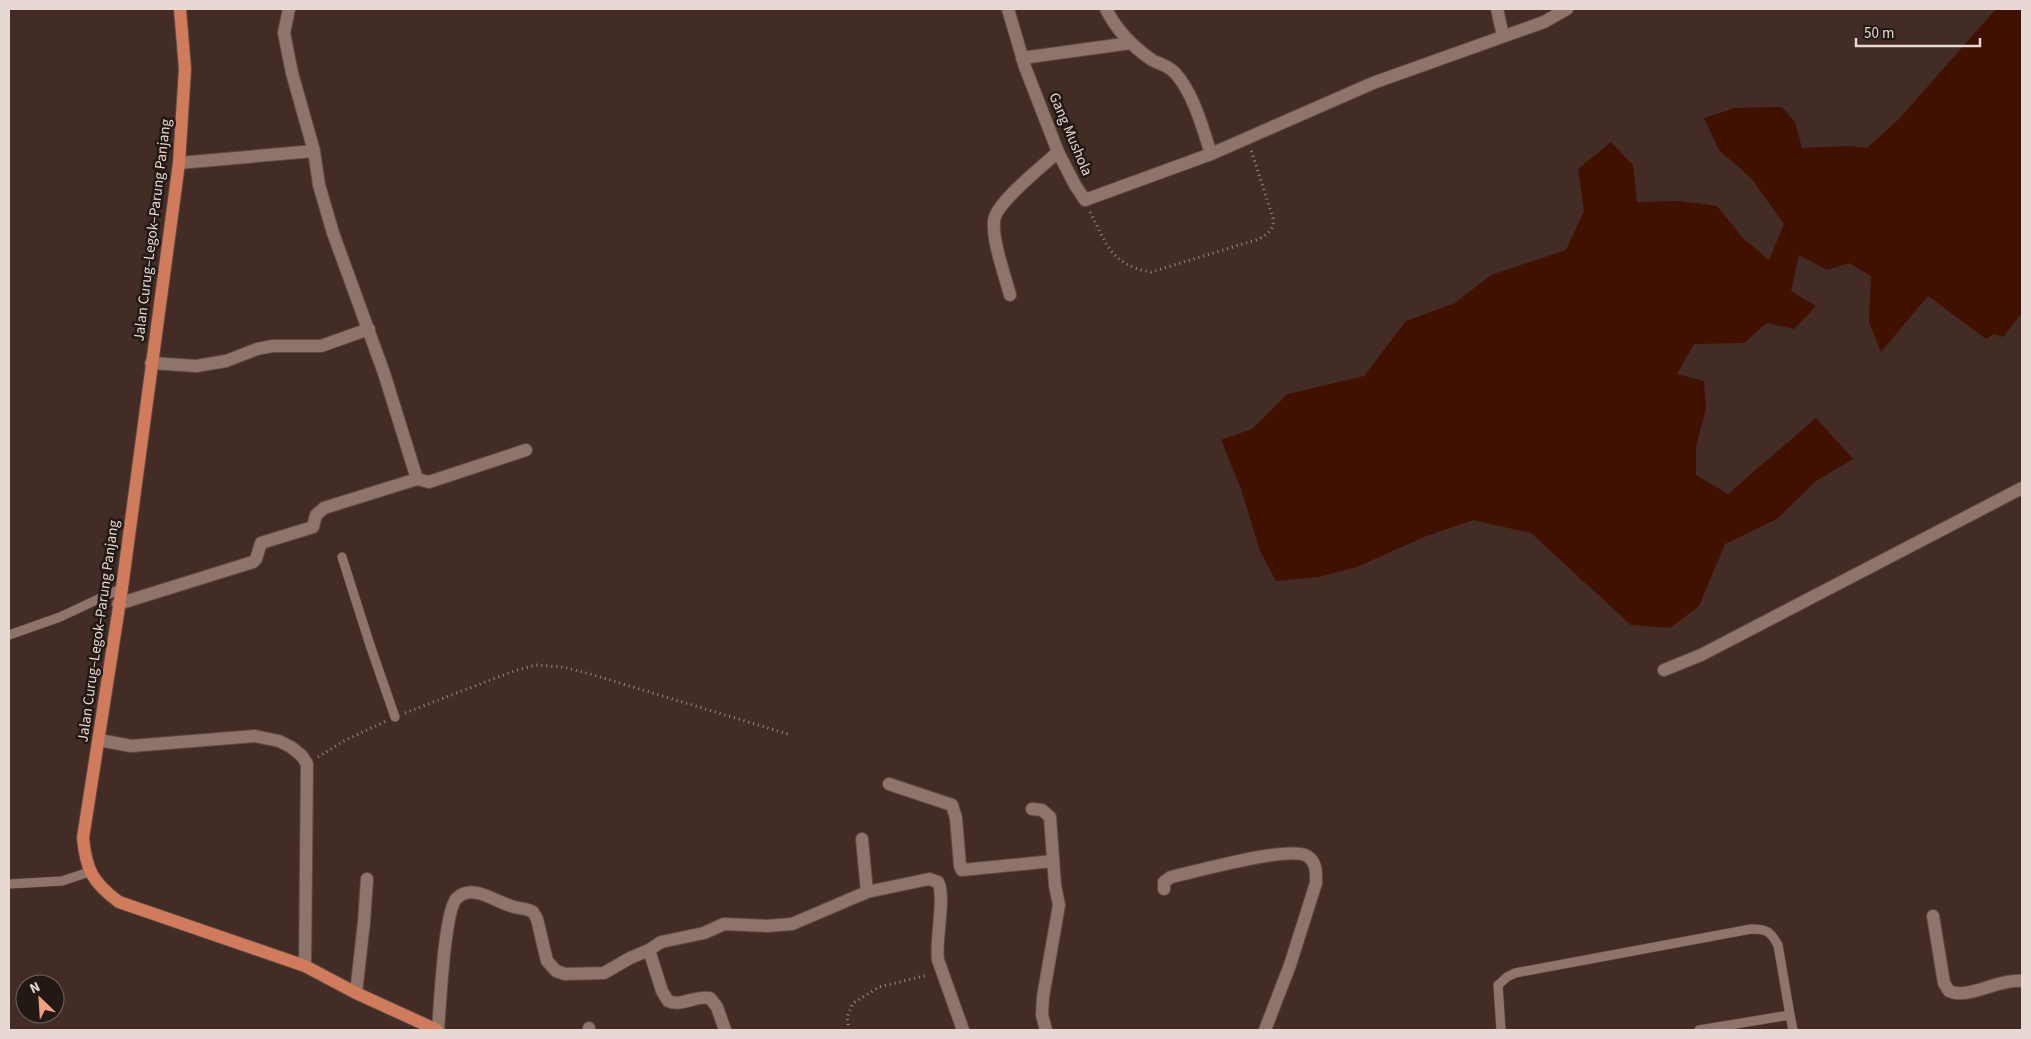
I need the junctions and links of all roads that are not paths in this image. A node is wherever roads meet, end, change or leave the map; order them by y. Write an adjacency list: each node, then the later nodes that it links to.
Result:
1 (180, 9): 13 (main road, Jalan Curug–Legok–Parung Panjang)
2 (289, 9): 10 (street)
3 (1008, 9): 9 (street, Gang Mushola)
4 (1106, 9): 8 (street)
5 (1497, 9): 7 (street)
6 (1567, 9): 7 (street, Gang Mushola)
7 (1502, 36): 12 (street, Gang Mushola)
8 (1131, 43): 9 (street); 12 (street)
9 (1022, 58): 11 (street, Gang Mushola)
10 (314, 151): 13 (street); 15 (street)
11 (1058, 152): 12 (street, Gang Mushola); 14 (street)
12 (1211, 154)
13 (179, 163): 16 (main road, Jalan Curug–Legok–Parung Panjang)
14 (1010, 296)
15 (369, 329): 16 (street); 18 (street)
16 (151, 363): 21 (main road, Jalan Curug–Legok–Parung Panjang)
17 (526, 450): 18 (street)
18 (417, 478): 22 (street)
19 (2022, 488): 24 (street)
20 (342, 557): 25 (lane)
21 (122, 588): 22 (main road, Jalan Curug–Legok–Parung Panjang); 23 (lane)
22 (118, 604): 26 (main road, Jalan Curug–Legok–Parung Panjang)
23 (9, 635)
24 (1664, 670)
25 (395, 717)
26 (99, 740): 31 (main road, Jalan Curug–Legok–Parung Panjang); 38 (street)
27 (889, 784): 30 (street)
28 (1032, 809): 30 (street)
29 (862, 839): 35 (street)
30 (1054, 861): 45 (street)
31 (89, 872): 33 (lane); 38 (main road, Jalan Curug–Legok–Parung Panjang)
32 (367, 879): 40 (street)
33 (9, 884)
34 (1164, 889): 46 (street)
35 (867, 892): 37 (street); 44 (street)
36 (1933, 916): 39 (street)
37 (649, 950): 42 (street); 43 (street)
38 (305, 966): 40 (main road, Jalan Curug–Legok–Parung Panjang)
39 (2022, 981)
40 (356, 993): 42 (main road, Jalan Curug–Legok–Parung Panjang)
41 (1790, 1015): 47 (lane); 48 (lane); 49 (lane)
42 (438, 1030)
43 (725, 1030)
44 (963, 1030)
45 (1046, 1030)
46 (1265, 1030)
47 (1501, 1030)
48 (1700, 1030)
49 (1793, 1030)

